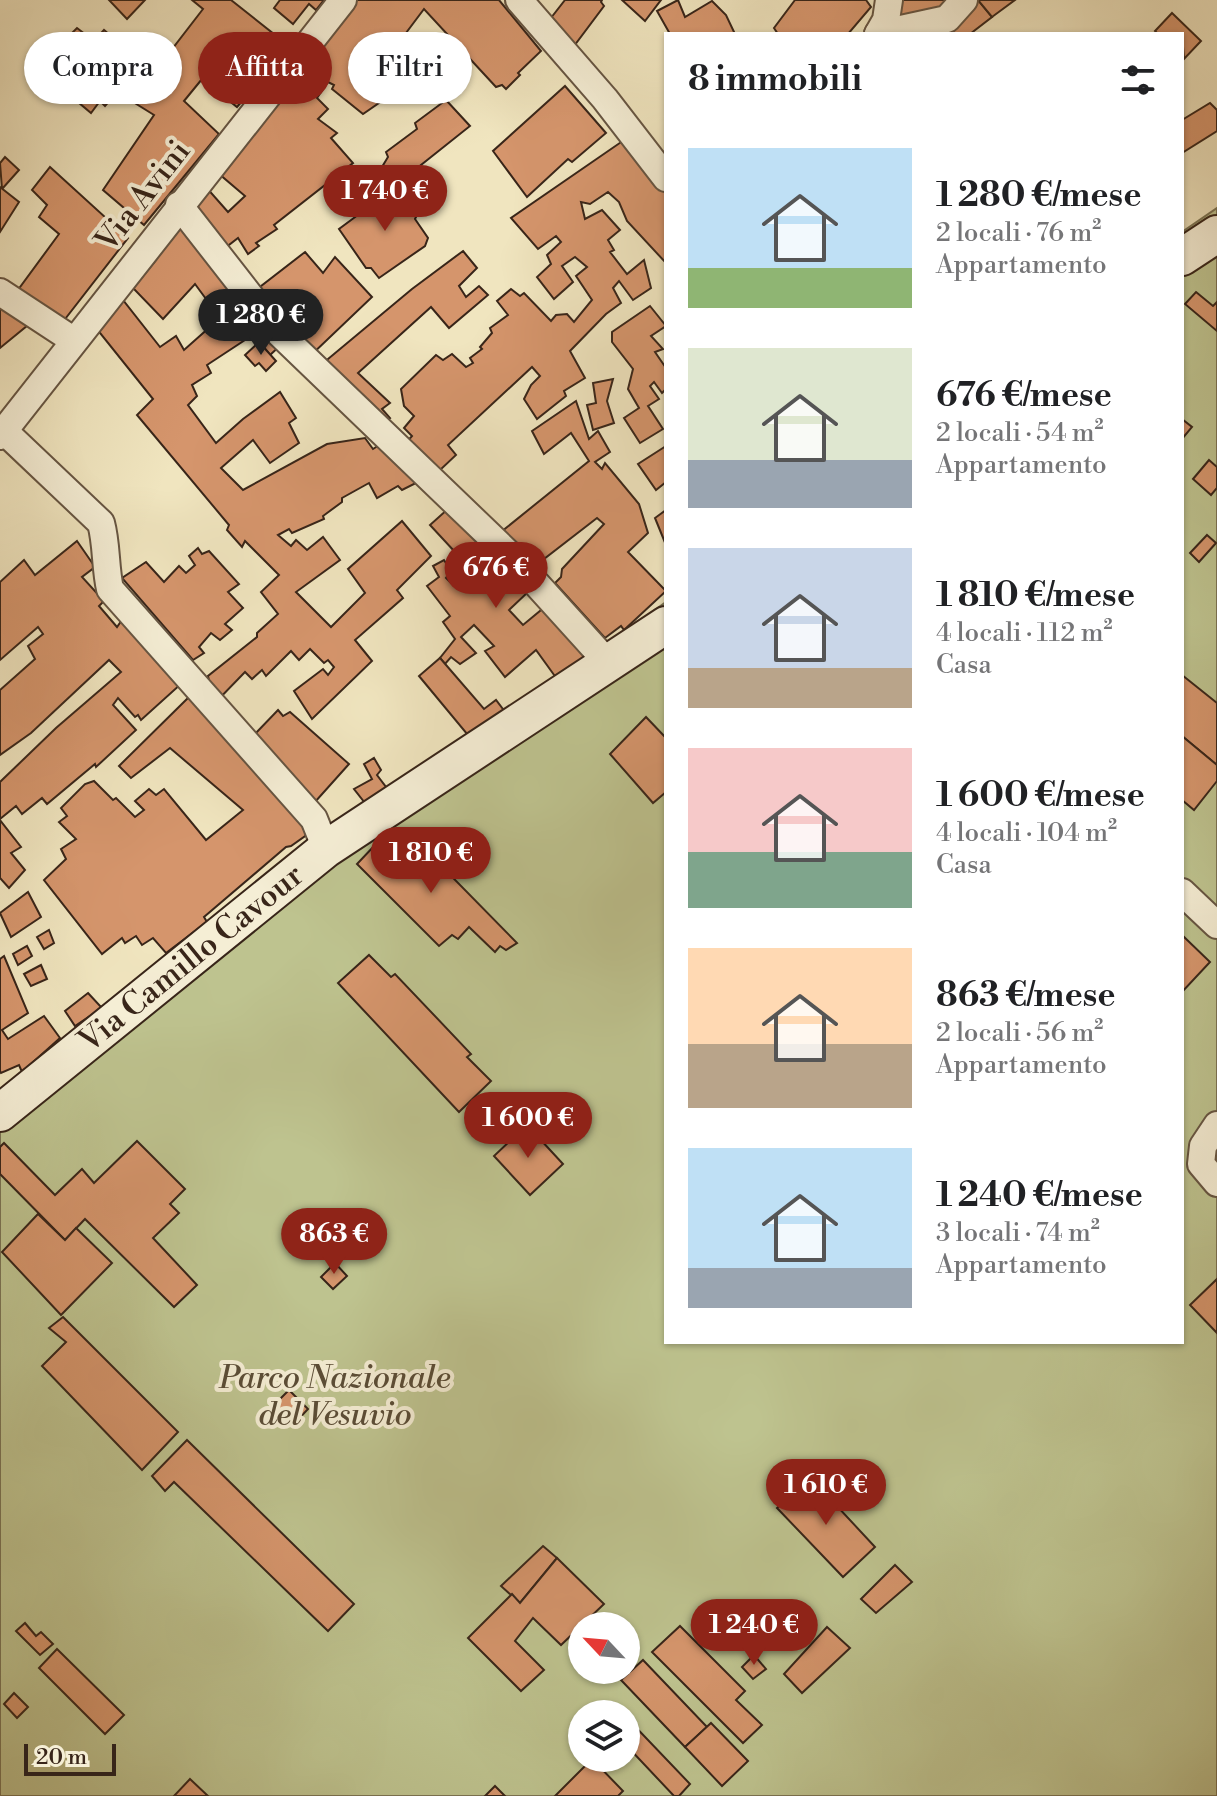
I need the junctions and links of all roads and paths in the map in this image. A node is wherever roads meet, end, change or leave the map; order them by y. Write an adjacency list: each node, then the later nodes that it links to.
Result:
1 (343, 0): 8 (street, Via Avini)
2 (519, 0): 7 (street)
3 (889, 0): 5 (street)
4 (964, 0): 6 (street)
5 (879, 32)
6 (887, 32)
7 (664, 175)
8 (179, 205): 12 (street, Via Avini); 15 (street)
9 (1217, 234): 10 (street)
10 (1184, 256)
11 (0, 292): 12 (street)
12 (73, 340): 13 (street, Via Avini)
13 (2, 434): 16 (street)
14 (664, 626): 15 (street, Via Camillo Cavour)
15 (609, 664): 16 (street, Via Camillo Cavour)
16 (326, 849): 19 (street, Via Camillo Cavour)
17 (1184, 894): 18 (street)
18 (1217, 925)
19 (3, 1102)
20 (1217, 1125): 21 (street)
21 (1217, 1183)

